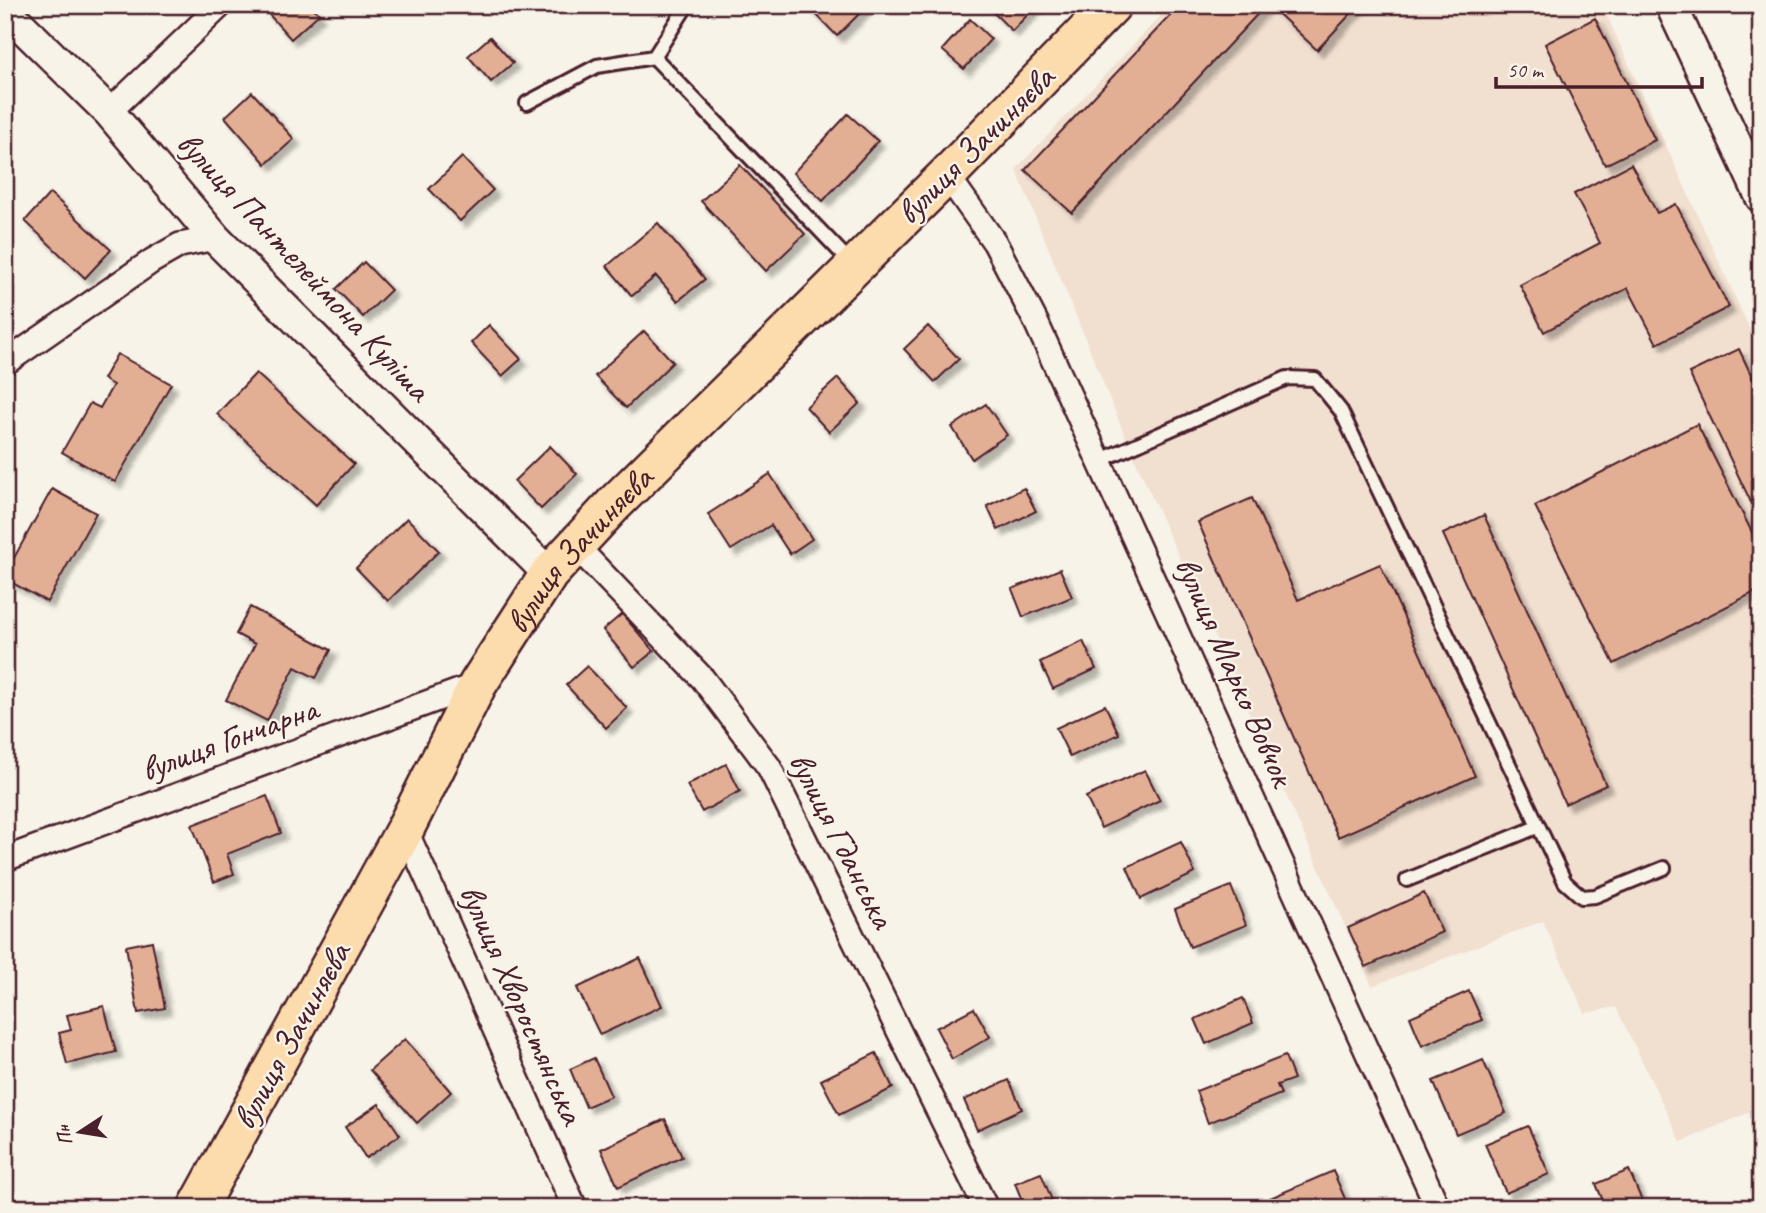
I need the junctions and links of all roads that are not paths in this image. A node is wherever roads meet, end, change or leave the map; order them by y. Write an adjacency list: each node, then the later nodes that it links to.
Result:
1 (221, 5): 8 (street)
2 (687, 5): 6 (lane)
3 (1112, 5): 9 (main road, вулиця Зачиняєва)
4 (1671, 5): 10 (street)
5 (5, 10): 8 (street, вулиця Пантелеймона Куліша)
6 (654, 57): 7 (lane); 12 (lane)
7 (527, 103)
8 (109, 112): 11 (street, вулиця Пантелеймона Куліша)
9 (947, 175): 12 (main road, вулиця Зачиняєва); 14 (street, вулиця Марко Вовчок)
10 (1761, 197)
11 (215, 238): 13 (street); 16 (street, вулиця Пантелеймона Куліша)
12 (855, 266): 15 (main road, вулиця Зачиняєва)
13 (5, 363)
14 (1101, 460): 18 (lane); 26 (street, вулиця Марко Вовчок)
15 (575, 545): 16 (main road, вулиця Зачиняєва); 25 (street, вулиця Гданська)
16 (549, 574): 17 (main road, вулиця Зачиняєва)
17 (478, 684): 19 (main road, вулиця Зачиняєва); 20 (street, вулиця Гончарна)
18 (1536, 827): 21 (lane); 22 (lane)
19 (405, 829): 23 (main road, вулиця Зачиняєва); 24 (street, вулиця Хворостянська)
20 (5, 859)
21 (1664, 868)
22 (1407, 880)
23 (197, 1208)
24 (575, 1208)
25 (986, 1208)
26 (1438, 1208)

